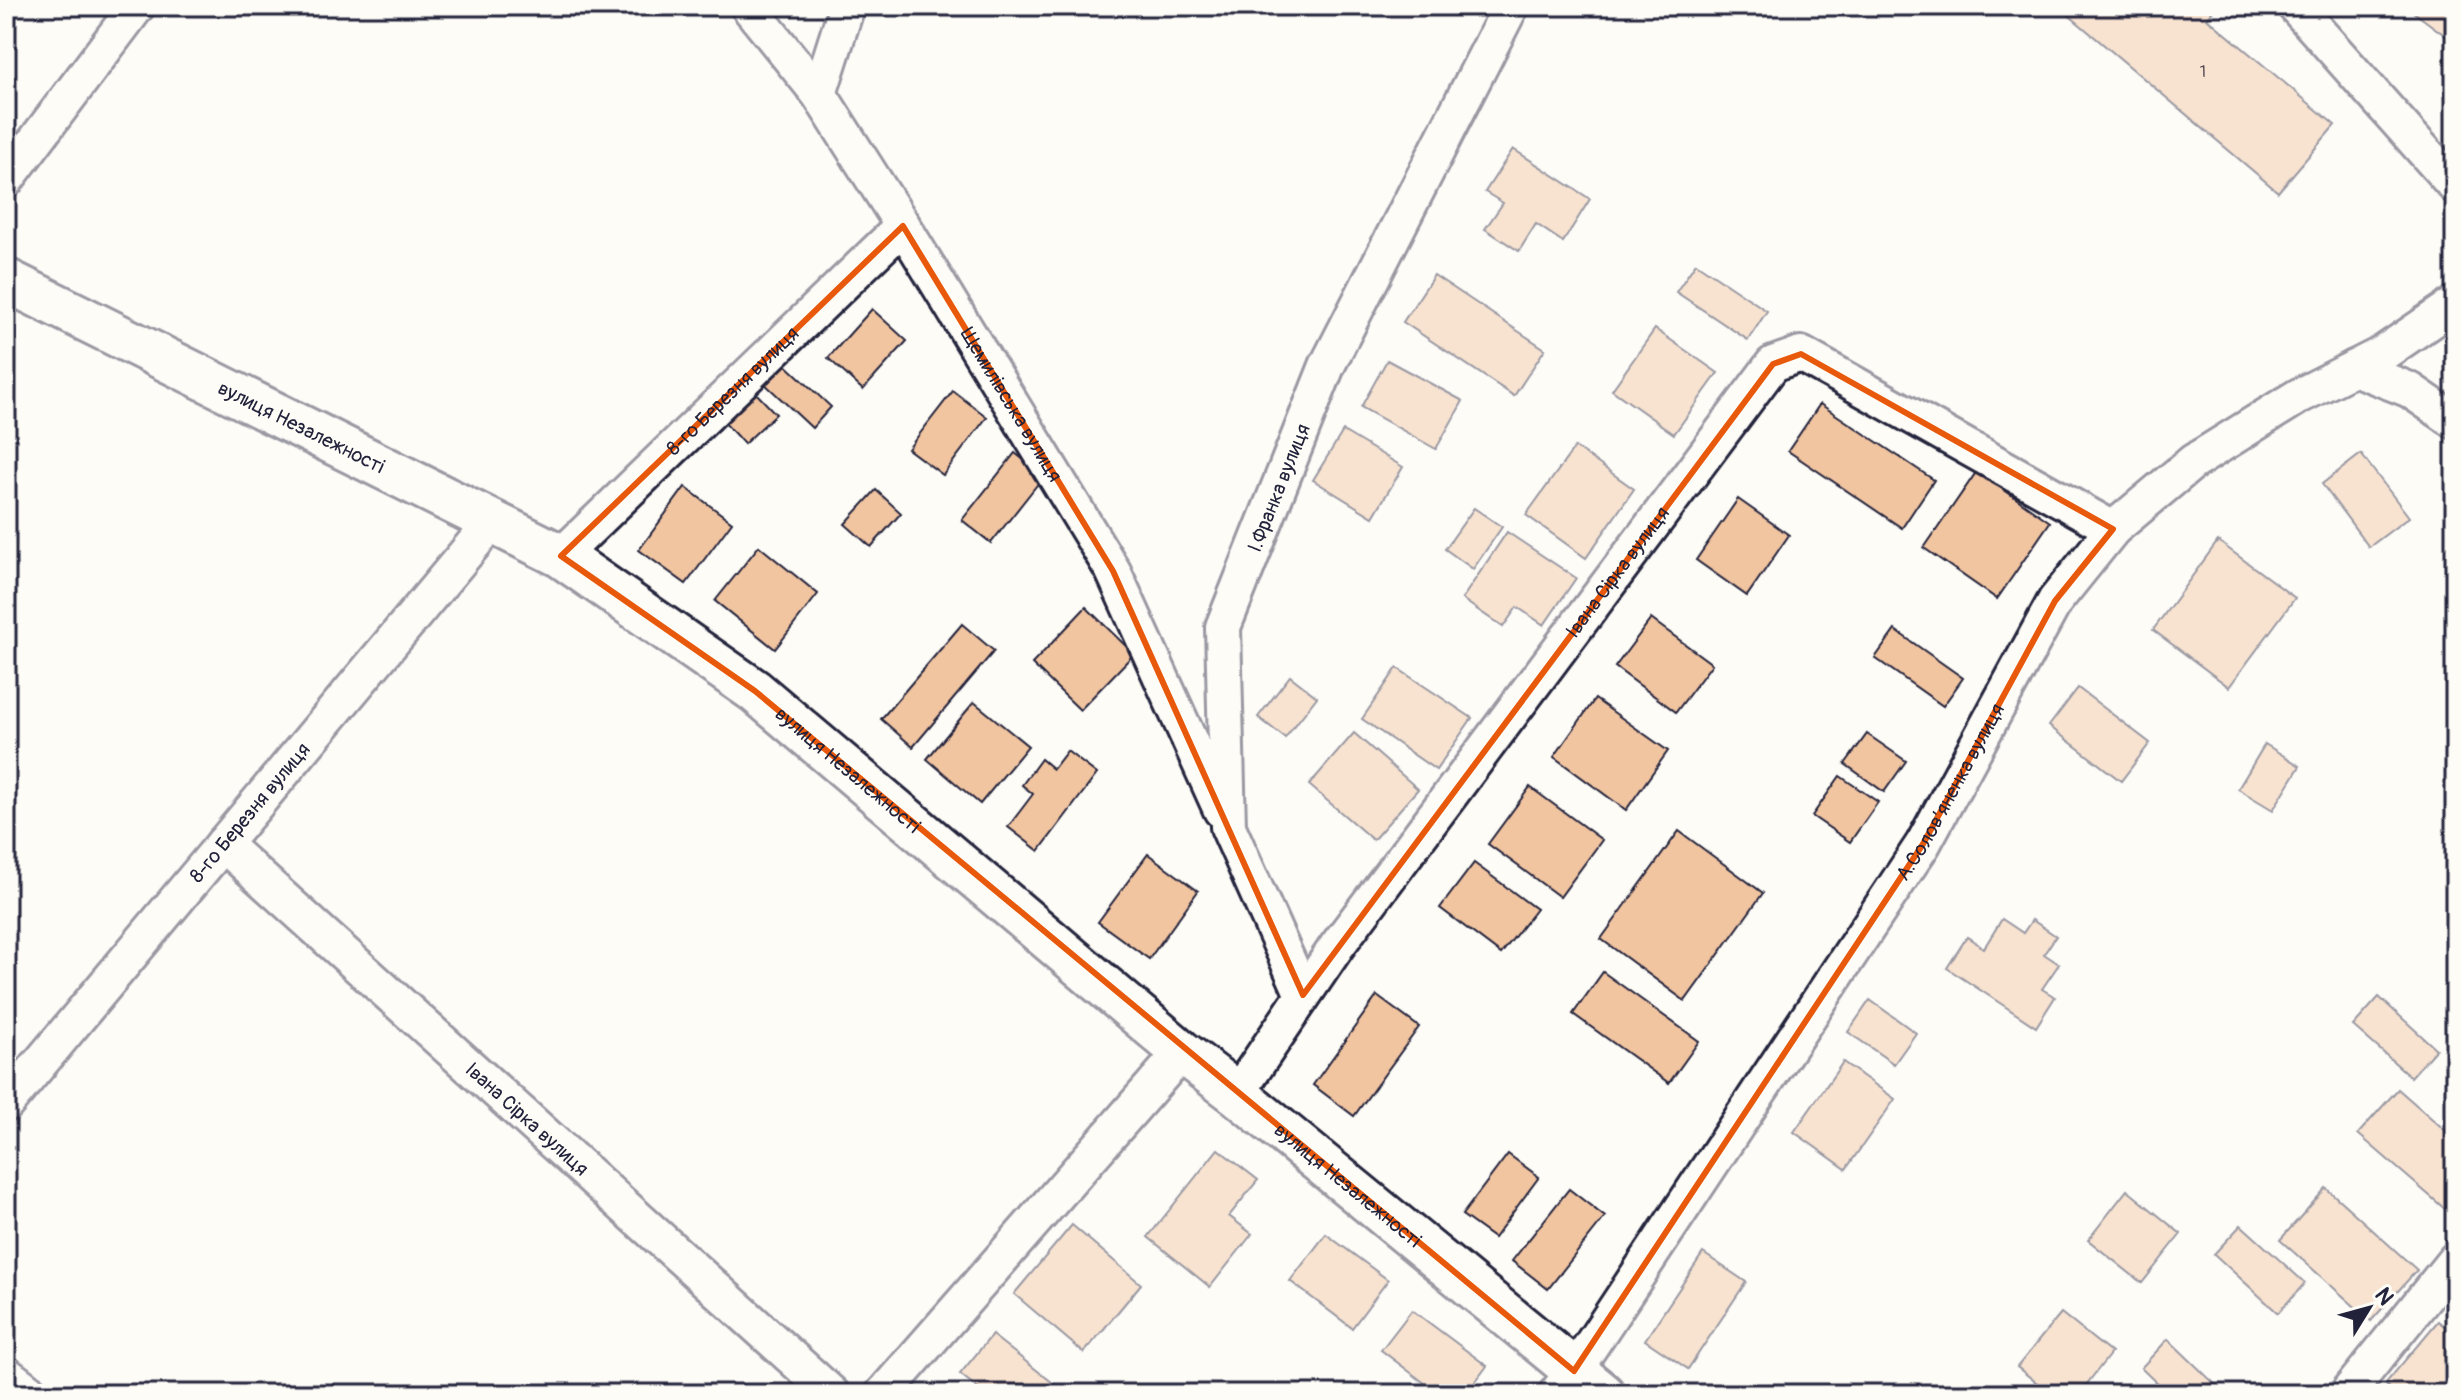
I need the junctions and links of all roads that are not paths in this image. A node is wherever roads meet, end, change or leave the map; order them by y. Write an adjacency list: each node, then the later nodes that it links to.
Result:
1 (137, 6): 7 (street)
2 (748, 6): 6 (street, Щемилівська вулиця)
3 (847, 6): 6 (street)
4 (1511, 6): 17 (street, І.Франка вулиця)
5 (2295, 6): 8 (street)
6 (819, 94): 9 (street, Щемилівська вулиця)
7 (6, 180)
8 (2455, 186)
9 (903, 226): 16 (street, 8-го Березня вулиця); 17 (street, Щемилівська вулиця)
10 (6, 280): 14 (street, вулиця Незалежності)
11 (2455, 304): 12 (street, А.Солов’яненка вулиця)
12 (2354, 368): 13 (street); 15 (street, А.Солов’яненка вулиця)
13 (2455, 421)
14 (492, 522): 16 (street, вулиця Незалежності); 18 (street, 8-го Березня вулиця)
15 (2113, 529): 19 (street, Івана Сірка вулиця); 25 (street, А.Солов’яненка вулиця)
16 (561, 556): 20 (street, вулиця Незалежності)
17 (1228, 827): 19 (street, І.Франка вулиця)
18 (223, 844): 22 (street, 8-го Березня вулиця); 27 (street, Івана Сірка вулиця)
19 (1303, 995): 21 (street, Івана Сірка вулиця)
20 (1182, 1052): 21 (street, вулиця Незалежності); 28 (street)
21 (1237, 1094): 25 (street, вулиця Незалежності)
22 (6, 1104)
23 (2455, 1260): 29 (street)
24 (6, 1374): 26 (street)
25 (1578, 1386)
26 (32, 1394)
27 (832, 1394)
28 (883, 1394)
29 (2347, 1394)

